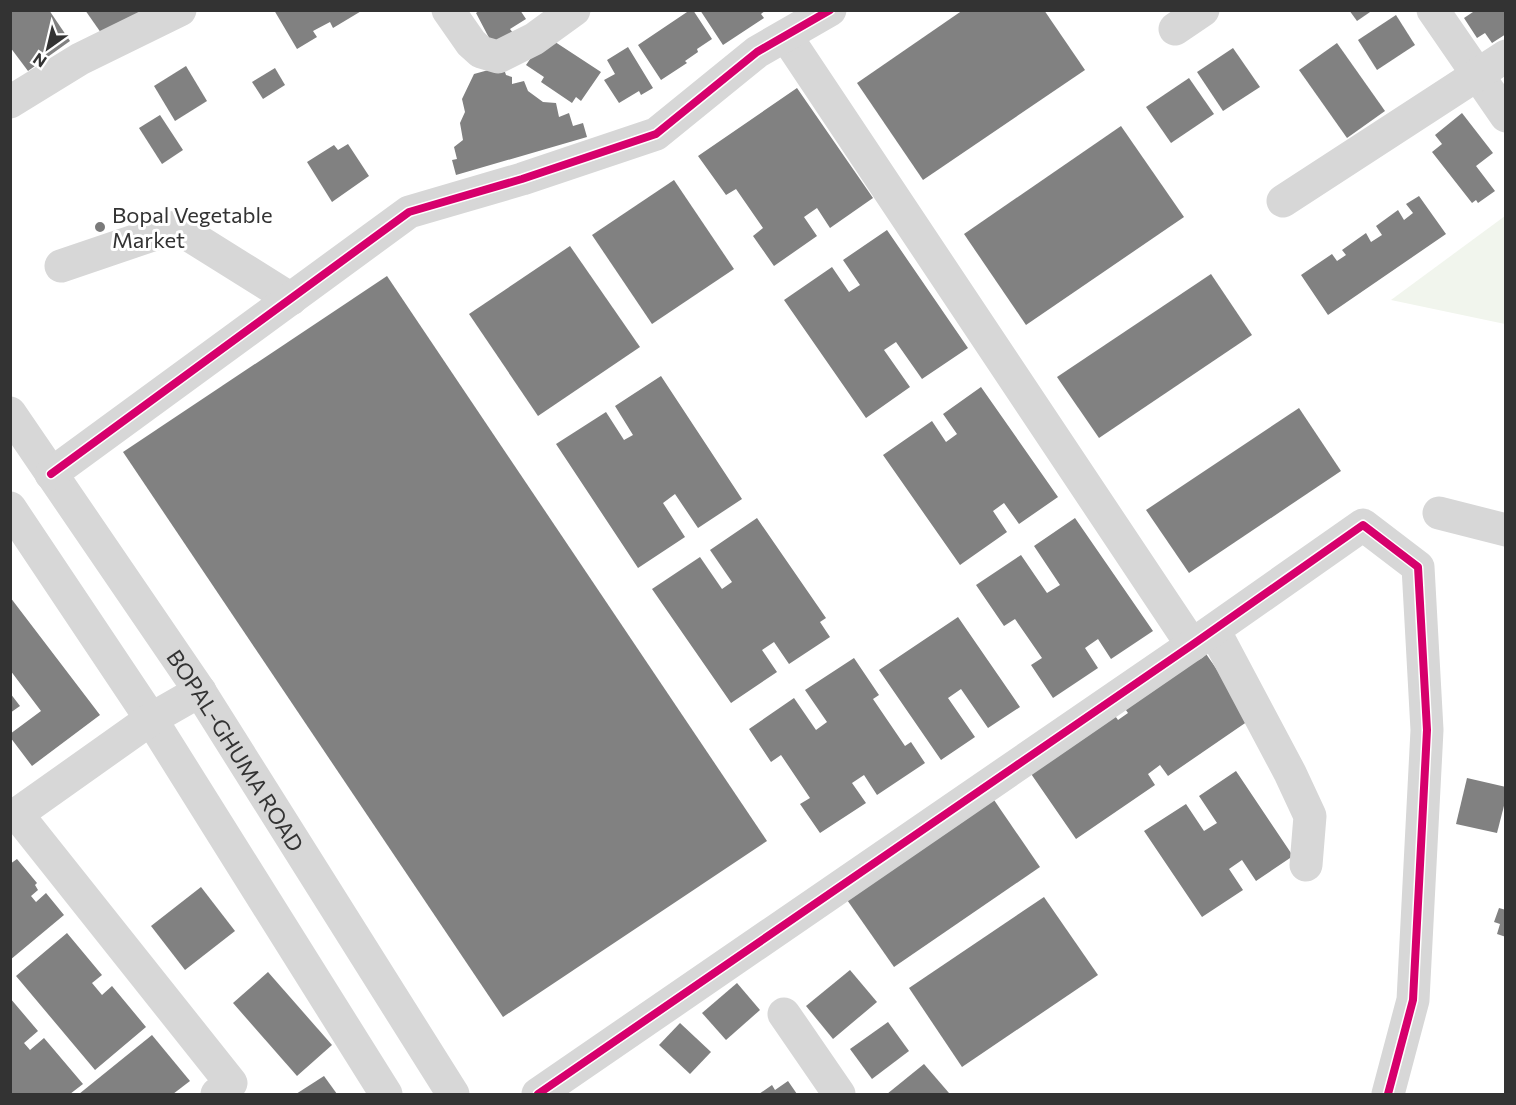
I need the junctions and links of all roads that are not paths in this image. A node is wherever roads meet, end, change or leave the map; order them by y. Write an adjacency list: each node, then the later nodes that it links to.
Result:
1 (180, 10): 11 (street)
2 (574, 10): 6 (street)
3 (830, 10): 8 (street)
4 (1203, 10): 7 (street)
5 (1434, 10): 10 (street)
6 (451, 11)
7 (1175, 29)
8 (786, 36): 15 (street); 21 (street)
9 (1506, 56): 10 (street)
10 (1476, 76): 12 (street); 13 (street)
11 (10, 102)
12 (1506, 116)
13 (1283, 201)
14 (61, 266): 15 (street)
15 (291, 298): 17 (street)
16 (10, 413): 17 (street, BOPAL-GHUMA ROAD)
17 (51, 474): 22 (street, BOPAL-GHUMA ROAD)
18 (10, 508): 23 (street)
19 (1439, 513): 20 (street)
20 (1506, 530)
21 (1203, 637): 25 (street); 30 (street); 32 (street)
22 (200, 691): 23 (street); 29 (street, BOPAL-GHUMA ROAD)
23 (151, 719): 24 (street); 28 (street)
24 (13, 813): 27 (street)
25 (1306, 865)
26 (784, 1014): 31 (street)
27 (217, 1095)
28 (386, 1095)
29 (453, 1095)
30 (538, 1095)
31 (839, 1095)
32 (1388, 1095)

